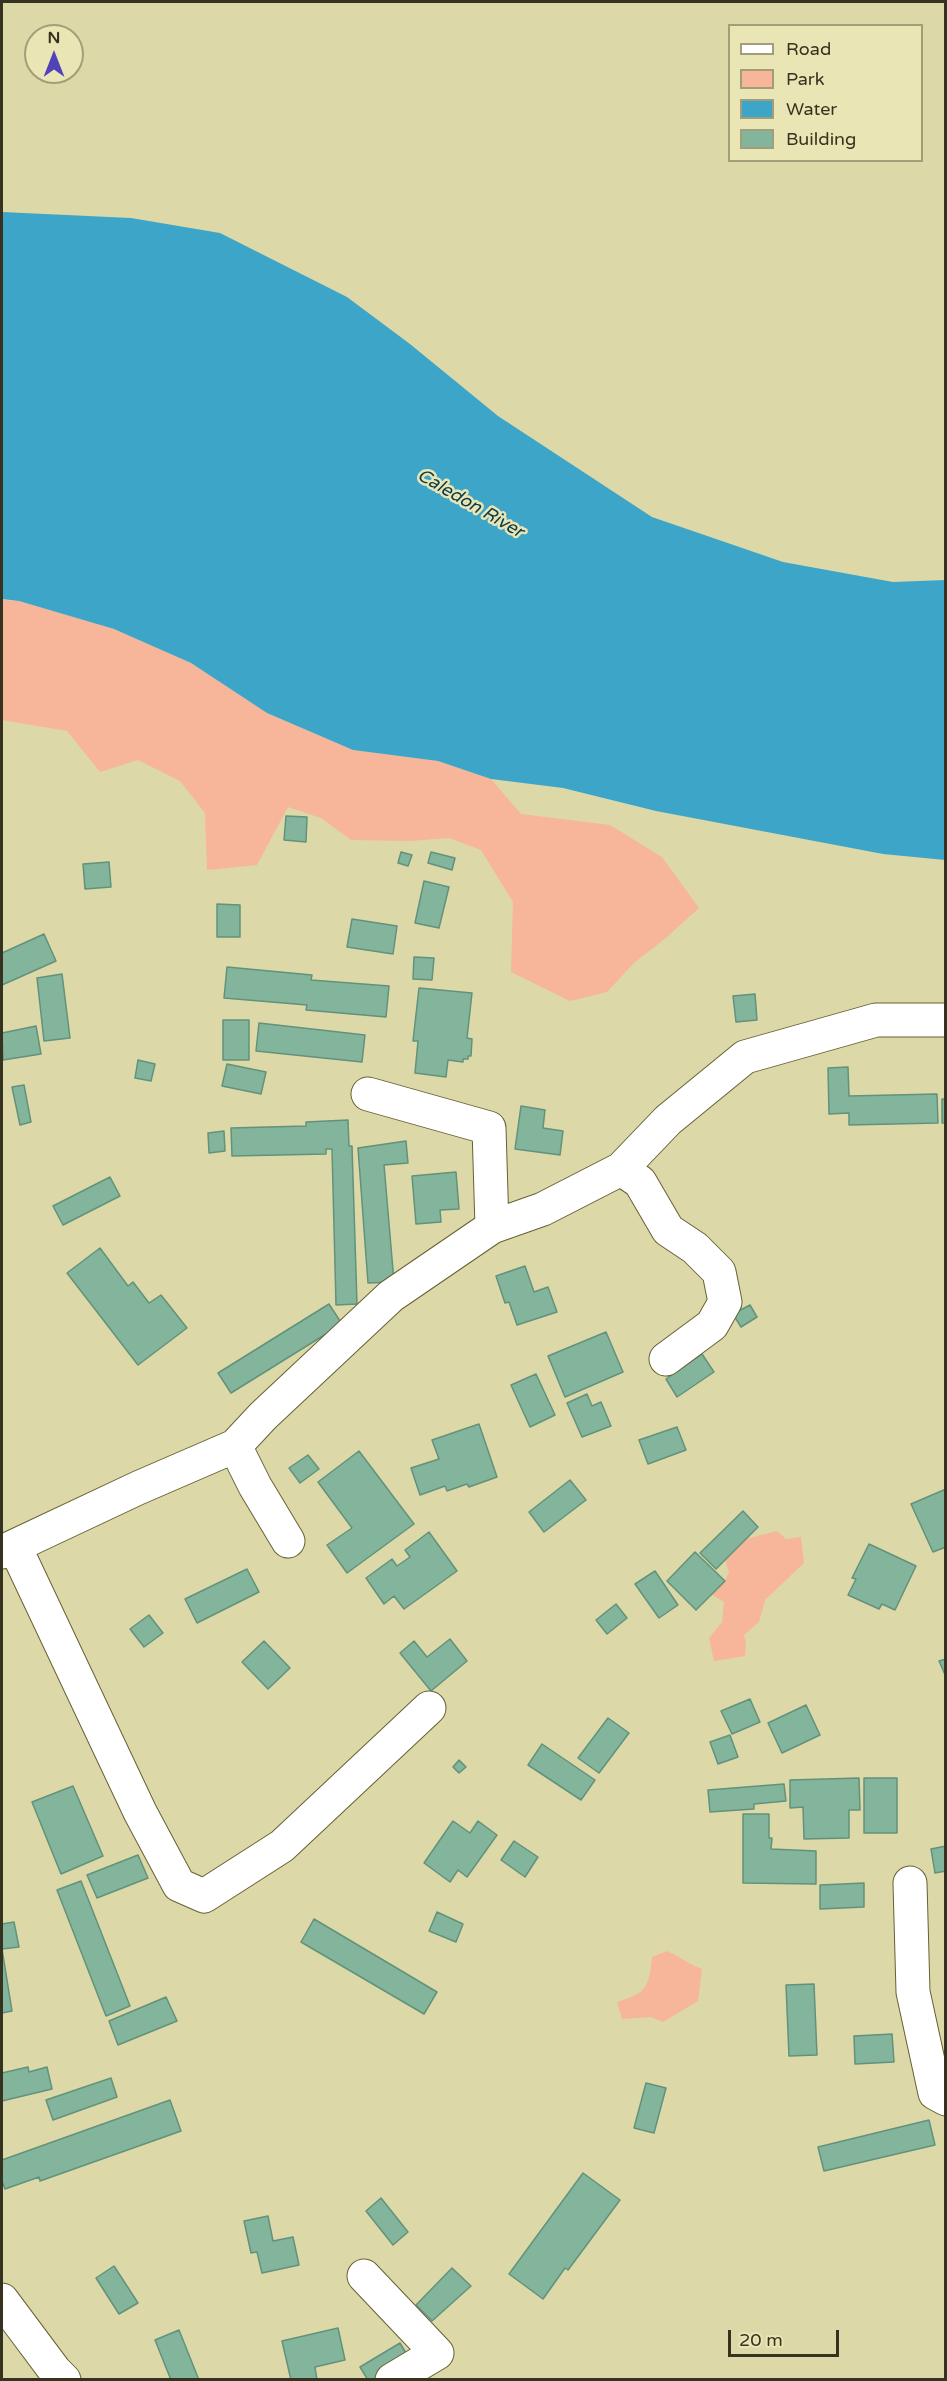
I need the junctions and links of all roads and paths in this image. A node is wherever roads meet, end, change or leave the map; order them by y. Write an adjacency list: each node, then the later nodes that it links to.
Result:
1 (945, 1020): 3 (street)
2 (368, 1094): 4 (street)
3 (621, 1169): 4 (street); 5 (street)
4 (492, 1227): 6 (street)
5 (666, 1359)
6 (235, 1446): 7 (street); 8 (street)
7 (288, 1541)
8 (8, 1549): 9 (street)
9 (429, 1708)
10 (910, 1883): 11 (street)
11 (945, 2100)
12 (364, 2276): 15 (street)
13 (2, 2300): 14 (street)
14 (64, 2379)
15 (392, 2379)

